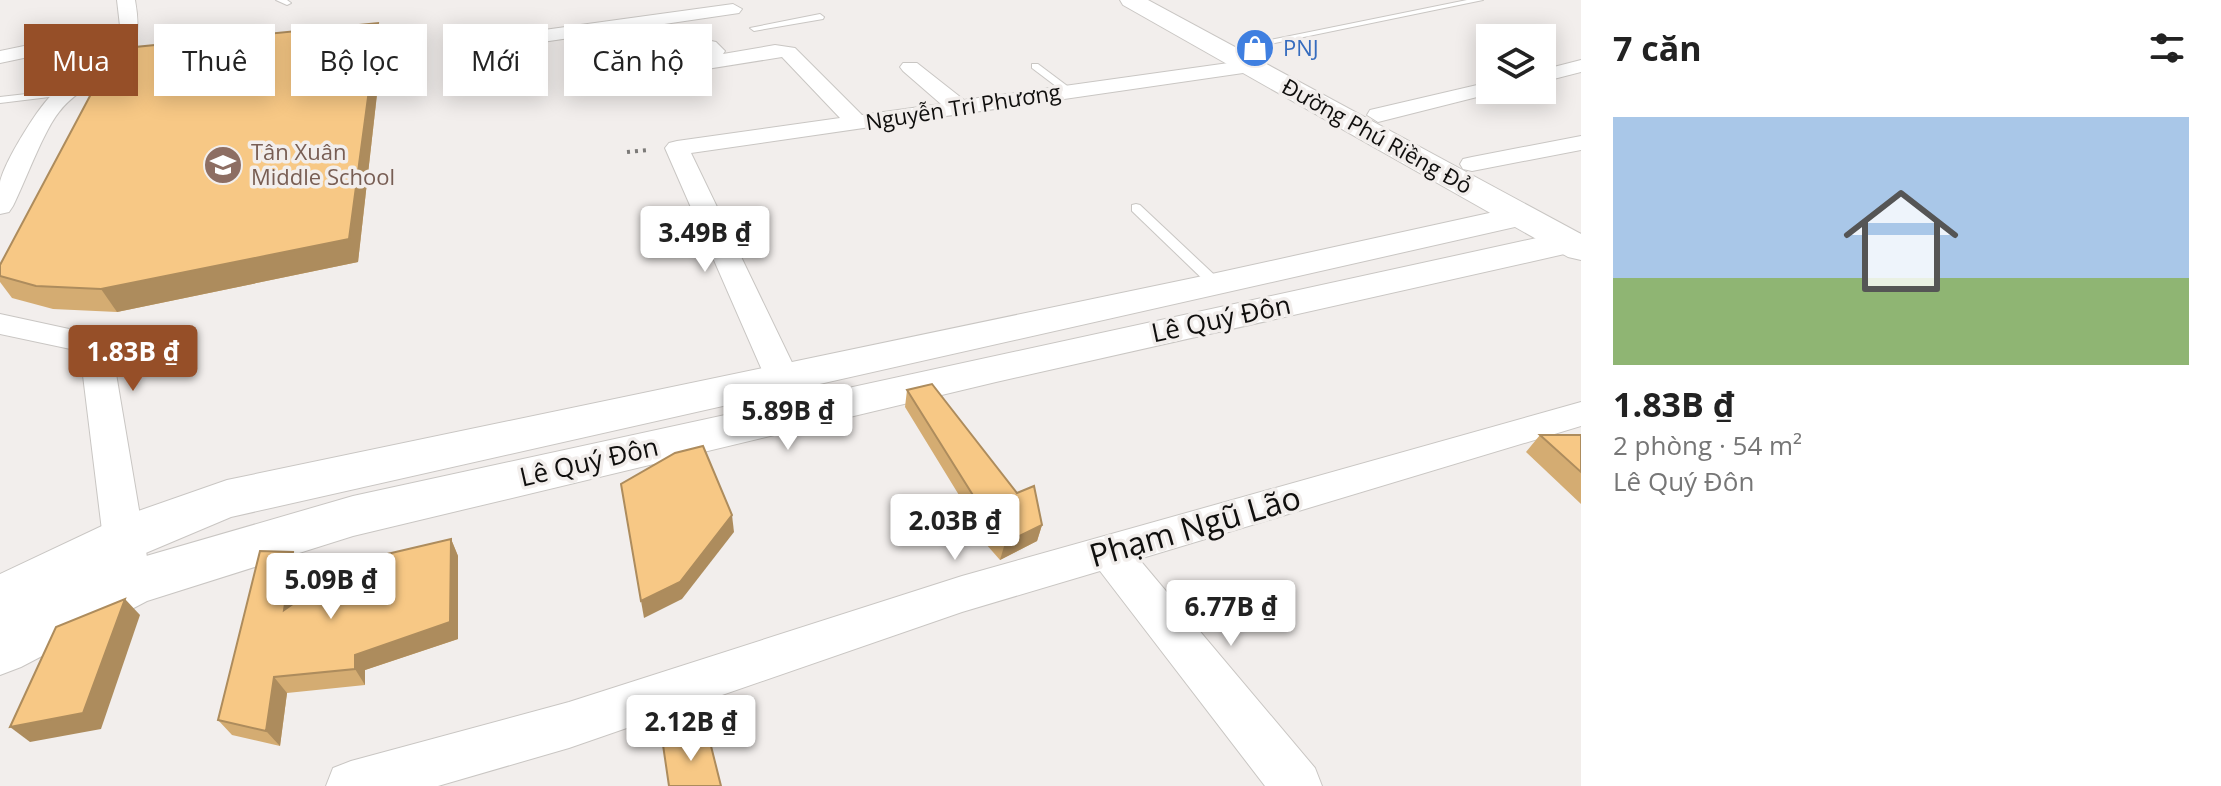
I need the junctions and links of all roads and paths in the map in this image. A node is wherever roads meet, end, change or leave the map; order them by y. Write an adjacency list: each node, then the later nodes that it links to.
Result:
1 (126, 0): 7 (street)
2 (1131, 0): 13 (main road, Đường Phú Riềng Đỏ)
3 (1159, 0): 13 (main road, Đường Phú Riềng Đỏ)
4 (1479, 0): 13 (lane)
5 (728, 5): 8 (street); 9 (street)
6 (820, 17): 8 (lane)
7 (129, 24)
8 (754, 28): 11 (street)
9 (548, 35)
10 (712, 51): 15 (street)
11 (775, 51): 15 (street); 28 (street)
12 (24, 52): 14 (street)
13 (1248, 56): 21 (street, Nguyễn Tri Phương); 27 (main road, Đường Phú Riềng Đỏ); 33 (main road, Đường Phú Riềng Đỏ)
14 (0, 57)
15 (723, 60): 16 (street)
16 (712, 62)
17 (1035, 66): 21 (lane)
18 (1581, 66): 20 (street)
19 (910, 67): 26 (street)
20 (1556, 72)
21 (1069, 91): 26 (street, Nguyễn Tri Phương)
22 (1476, 91): 27 (street)
23 (35, 96): 25 (lane)
24 (65, 96): 31 (street)
25 (0, 100)
26 (960, 108): 28 (street, Nguyễn Tri Phương)
27 (1378, 115): 30 (main road, Đường Phú Riềng Đỏ)
28 (857, 123): 36 (street, Nguyễn Tri Phương)
29 (1581, 143): 30 (street)
30 (1472, 164): 33 (main road, Đường Phú Riềng Đỏ)
31 (0, 206)
32 (1136, 208): 34 (lane)
33 (1564, 230): 34 (main road, Lê Quý Đôn); 40 (main road, Lê Quý Đôn)
34 (1218, 286): 36 (main road, Lê Quý Đôn)
35 (0, 324): 38 (street)
36 (782, 377): 38 (main road, Lê Quý Đôn)
37 (1581, 414): 39 (street, Phạm Ngũ Lão)
38 (123, 538): 40 (street); 41 (main road, Lê Quý Đôn)
39 (1110, 553): 43 (street, Phạm Ngũ Lão); 44 (street)
40 (131, 583): 42 (main road, Lê Quý Đôn)
41 (0, 601)
42 (0, 649)
43 (351, 786)
44 (1297, 786)

